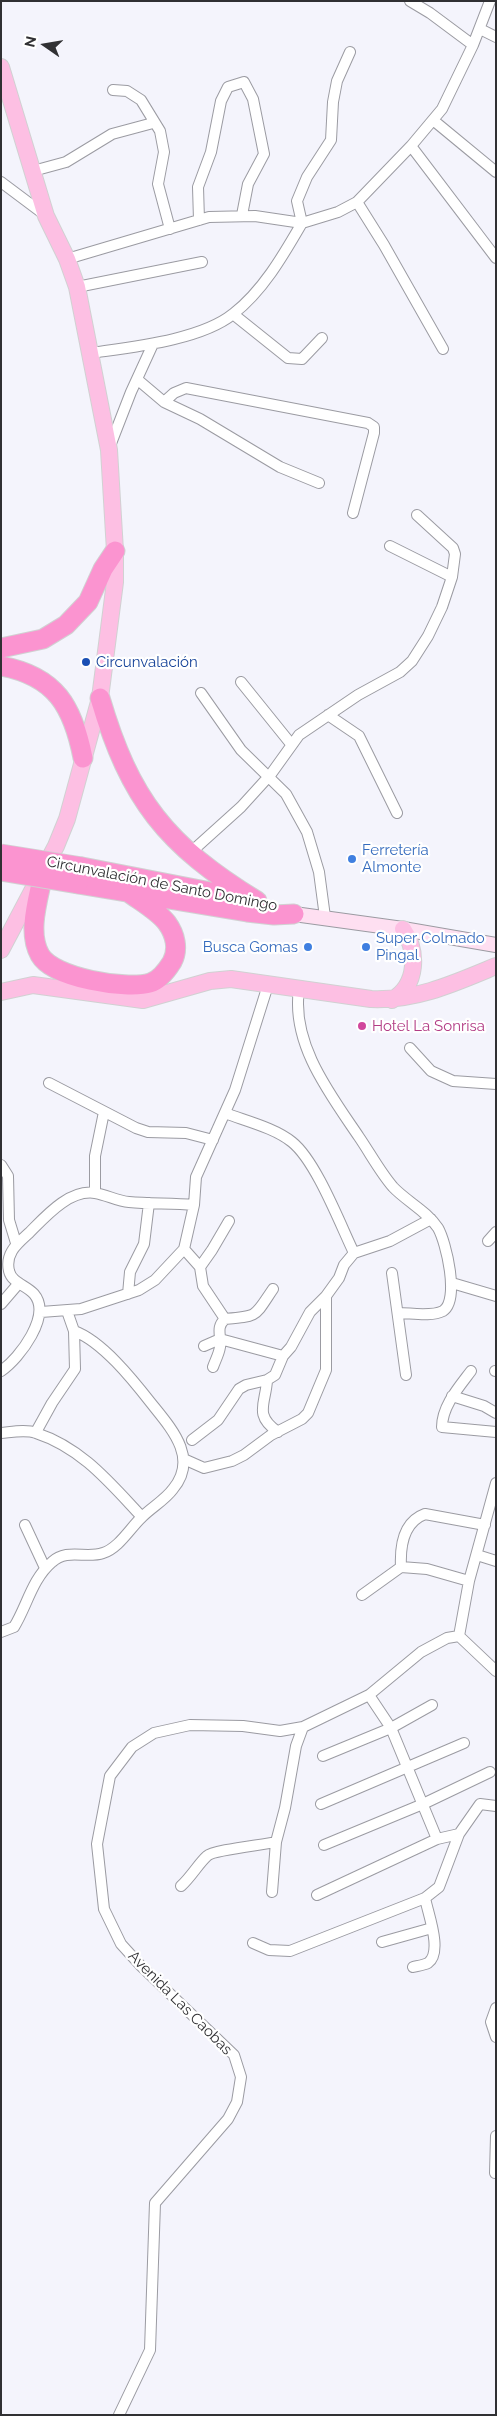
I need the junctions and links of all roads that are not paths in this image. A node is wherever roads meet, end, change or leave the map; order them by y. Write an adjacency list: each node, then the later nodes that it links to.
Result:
1 (490, 1): 3 (street)
2 (417, 3): 5 (street)
3 (480, 29): 4 (street); 5 (street)
4 (496, 37)
5 (473, 45): 9 (street)
6 (350, 52): 19 (street)
7 (1, 67): 12 (main road)
8 (113, 90): 10 (street)
9 (433, 120): 11 (street); 13 (street)
10 (153, 122): 12 (street); 20 (street)
11 (410, 146): 15 (street); 21 (street)
12 (33, 172): 17 (main road)
13 (496, 172)
14 (1, 182): 17 (street)
15 (357, 202): 19 (street); 28 (street)
16 (242, 215): 18 (street); 18 (street); 19 (street)
17 (46, 216): 22 (main road)
18 (199, 220): 20 (street)
19 (302, 223): 25 (street)
20 (170, 229): 22 (street)
21 (496, 258)
22 (67, 259): 24 (main road)
23 (202, 262): 24 (street)
24 (77, 287): 29 (main road)
25 (233, 314): 26 (street); 27 (street)
26 (322, 338)
27 (153, 344): 29 (street); 30 (street)
28 (443, 349)
29 (91, 353): 32 (main road)
30 (138, 380): 31 (street); 32 (street)
31 (164, 402): 33 (street); 34 (street)
32 (109, 450): 37 (main road)
33 (319, 483)
34 (353, 513)
35 (417, 515): 38 (street)
36 (390, 546): 38 (street)
37 (115, 551): 39 (highway); 43 (main road)
38 (452, 578): 44 (street)
39 (1, 648)
40 (1, 666): 46 (highway)
41 (241, 682): 45 (street)
42 (201, 693): 47 (street)
43 (100, 698): 46 (main road); 49 (highway)
44 (328, 715): 45 (street); 48 (street)
45 (291, 744): 47 (street)
46 (83, 758): 51 (main road)
47 (268, 777): 49 (street); 57 (street)
48 (397, 813)
49 (190, 853): 55 (highway)
50 (1, 854): 53 (highway, Circunvalación de Santo Domingo, bridge)
51 (44, 869): 54 (highway); 60 (main road)
52 (1, 870): 53 (highway, Circunvalación de Santo Domingo, bridge)
53 (80, 875): 54 (highway, Circunvalación de Santo Domingo); 55 (highway, Circunvalación de Santo Domingo)
54 (128, 892): 56 (highway, Circunvalación de Santo Domingo)
55 (257, 901): 56 (highway, Circunvalación de Santo Domingo)
56 (294, 914): 57 (main road)
57 (325, 918): 58 (main road)
58 (403, 929): 59 (main road); 65 (main road)
59 (496, 945)
60 (1, 950)
61 (496, 966): 65 (main road)
62 (268, 985): 63 (main road); 64 (main road); 70 (street)
63 (299, 989): 65 (main road); 76 (street)
64 (1, 992)
65 (392, 1000)
66 (410, 1048): 68 (street)
67 (49, 1083): 69 (street)
68 (496, 1084)
69 (104, 1112): 71 (street); 73 (street)
70 (225, 1113): 71 (street); 82 (street)
71 (213, 1140): 75 (street)
72 (1, 1166): 80 (street)
73 (95, 1193): 74 (street); 80 (street)
74 (149, 1203): 75 (street); 88 (street)
75 (194, 1205): 81 (street)
76 (431, 1219): 82 (street); 86 (street)
77 (229, 1221): 83 (street)
78 (496, 1232): 79 (street)
79 (488, 1241)
80 (16, 1243): 85 (street)
81 (184, 1249): 83 (street); 88 (street)
82 (354, 1253): 89 (street)
83 (200, 1267): 95 (street)
84 (392, 1274): 94 (street)
85 (19, 1283): 91 (street); 93 (street)
86 (452, 1283): 90 (street); 94 (street)
87 (274, 1289): 95 (street)
88 (128, 1294): 92 (street)
89 (326, 1296): 99 (street); 108 (street)
90 (496, 1296)
91 (1, 1304)
92 (67, 1311): 93 (street); 96 (street)
93 (41, 1312): 101 (street)
94 (398, 1313): 103 (street)
95 (225, 1319): 97 (street)
96 (74, 1330): 107 (street); 112 (street)
97 (220, 1339): 98 (street); 99 (street); 100 (street)
98 (204, 1346)
99 (283, 1356): 104 (street)
100 (213, 1367)
101 (1, 1370)
102 (471, 1371): 105 (street)
103 (406, 1376)
104 (267, 1380): 108 (street); 111 (street)
105 (452, 1396): 106 (street); 109 (street)
106 (496, 1413)
107 (36, 1432): 110 (street); 114 (street)
108 (278, 1432): 112 (street)
109 (496, 1432)
110 (1, 1433)
111 (192, 1440)
112 (186, 1460): 114 (street)
113 (496, 1483): 116 (street)
114 (142, 1517): 120 (street)
115 (25, 1525): 120 (street)
116 (486, 1525): 117 (street); 119 (street)
117 (476, 1555): 118 (street); 121 (street)
118 (496, 1561)
119 (401, 1567): 121 (street); 122 (street)
120 (45, 1568): 123 (street)
121 (469, 1581): 124 (street)
122 (362, 1595)
123 (1, 1632)
124 (458, 1636): 125 (street); 126 (street, Avenida Las Caobas)
125 (496, 1672)
126 (369, 1695): 128 (street, Avenida Las Caobas); 129 (street)
127 (432, 1705): 129 (street)
128 (303, 1727): 139 (street); 153 (street, Avenida Las Caobas)
129 (391, 1728): 131 (street); 132 (street)
130 (464, 1742): 132 (street)
131 (323, 1756)
132 (408, 1768): 134 (street); 135 (street)
133 (490, 1772): 135 (street)
134 (320, 1804)
135 (423, 1804): 138 (street); 140 (street)
136 (496, 1806): 137 (street)
137 (459, 1834): 138 (street); 144 (street)
138 (438, 1839): 143 (street)
139 (276, 1842): 141 (street); 142 (street)
140 (324, 1845)
141 (181, 1886)
142 (272, 1892)
143 (318, 1896)
144 (425, 1898): 145 (street); 147 (street)
145 (432, 1928): 146 (street); 148 (street)
146 (382, 1942)
147 (253, 1943)
148 (412, 1967)
149 (496, 2008): 150 (street)
150 (496, 2037)
151 (496, 2136): 152 (street)
152 (495, 2173)
153 (120, 2415)

